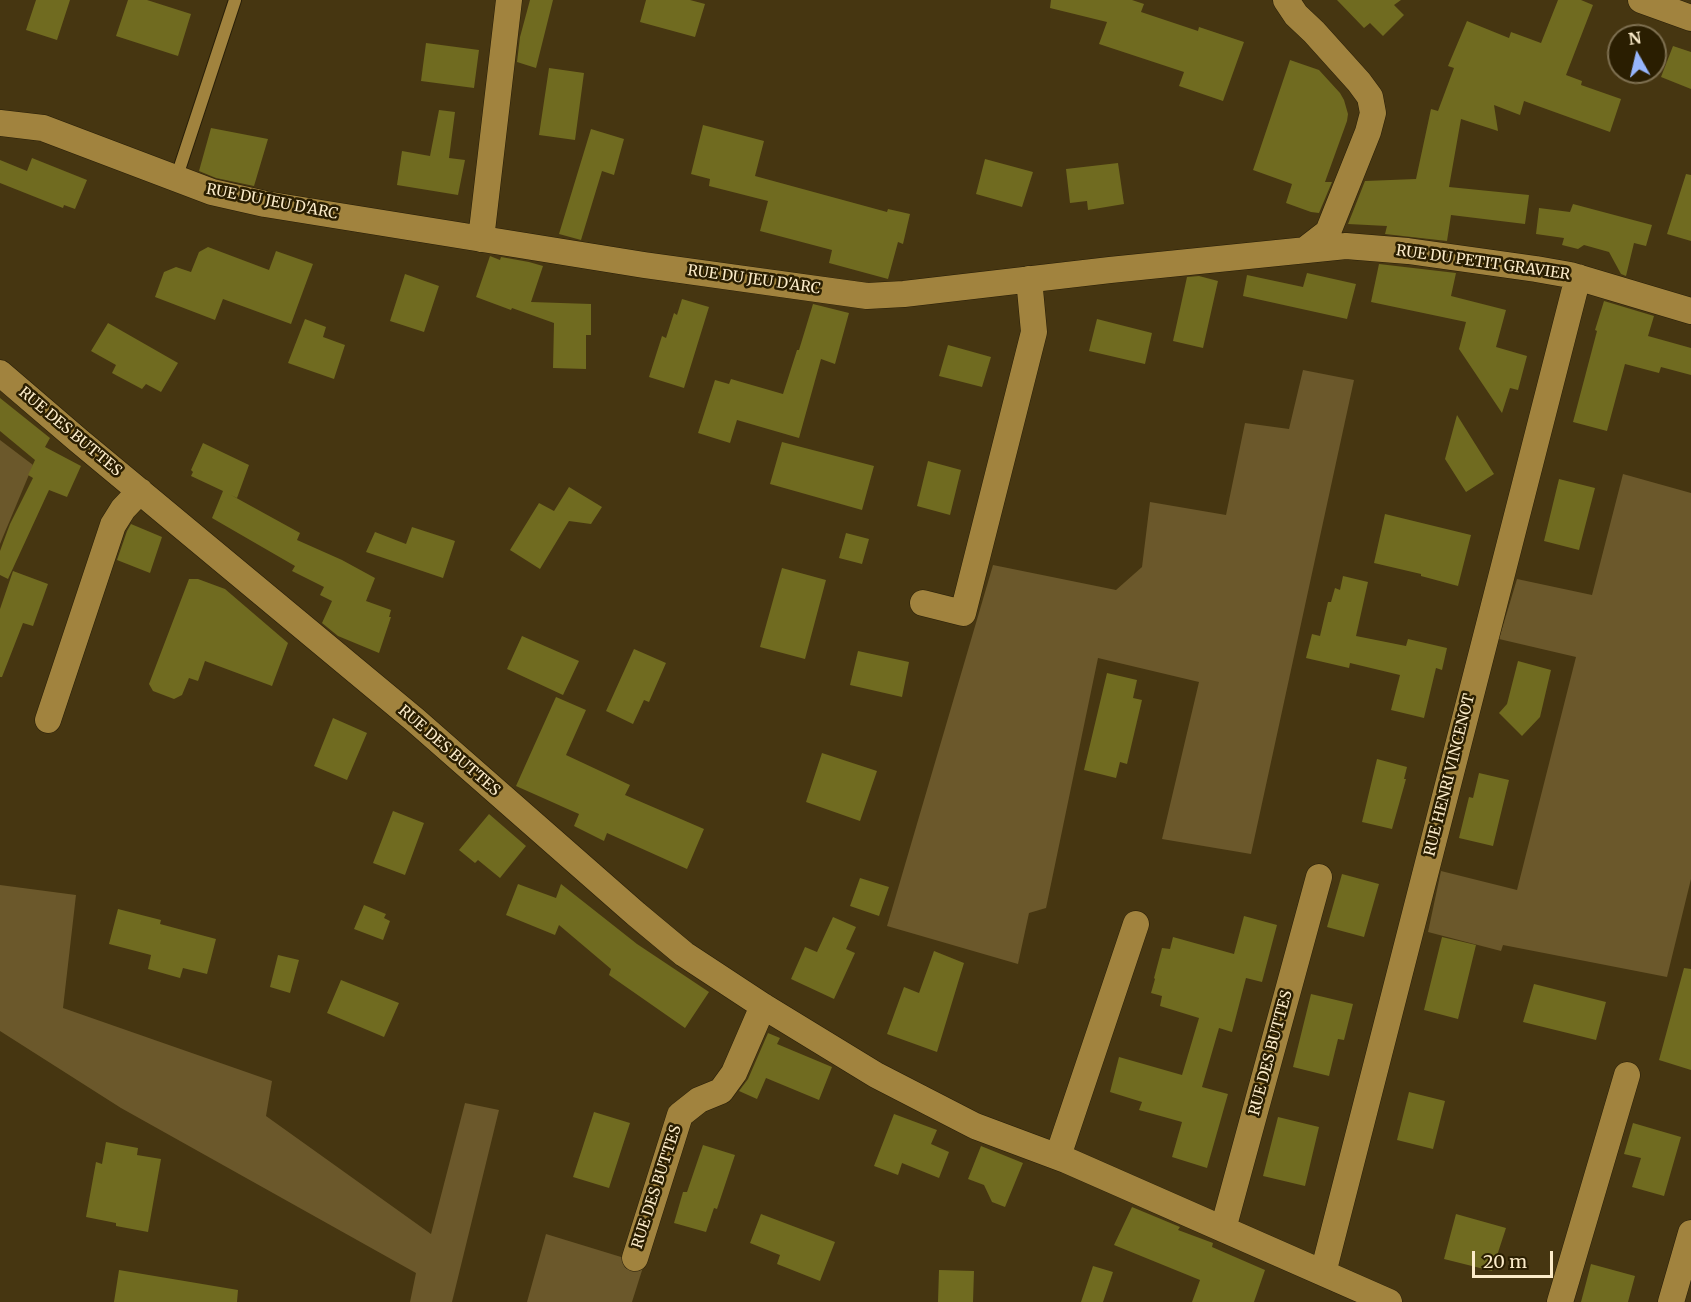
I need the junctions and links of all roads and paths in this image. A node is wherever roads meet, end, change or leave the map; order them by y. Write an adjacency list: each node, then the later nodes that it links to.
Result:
1 (235, 0): 7 (lane)
2 (509, 0): 8 (street)
3 (1286, 0): 9 (street)
4 (1641, 0): 5 (street)
5 (1691, 18)
6 (0, 123): 7 (street, RUE DU JEU D'ARC)
7 (176, 179): 8 (street, RUE DU JEU D'ARC)
8 (481, 239): 11 (street, RUE DU JEU D'ARC)
9 (1306, 249): 10 (street, RUE DU PETIT GRAVIER); 11 (street, RUE DU JEU D'ARC)
10 (1578, 277): 12 (street, RUE DU PETIT GRAVIER); 25 (street, RUE HENRI VINCENOT)
11 (1029, 279): 15 (street)
12 (1691, 311)
13 (0, 373): 14 (street, RUE DES BUTTES)
14 (140, 491): 16 (street); 19 (street, RUE DES BUTTES)
15 (923, 603)
16 (48, 720)
17 (1319, 877): 22 (street, RUE DES BUTTES)
18 (1136, 924): 21 (street)
19 (763, 1006): 21 (street, RUE DES BUTTES); 24 (street, RUE DES BUTTES)
20 (1627, 1075): 28 (street)
21 (1058, 1156): 22 (street, RUE DES BUTTES)
22 (1223, 1229): 25 (street, RUE DES BUTTES)
23 (1691, 1233): 29 (street)
24 (634, 1258)
25 (1323, 1273): 26 (street, RUE DES BUTTES)
26 (1344, 1292): 27 (street, RUE DES BUTTES)
27 (1389, 1302)
28 (1560, 1302)
29 (1671, 1302)

